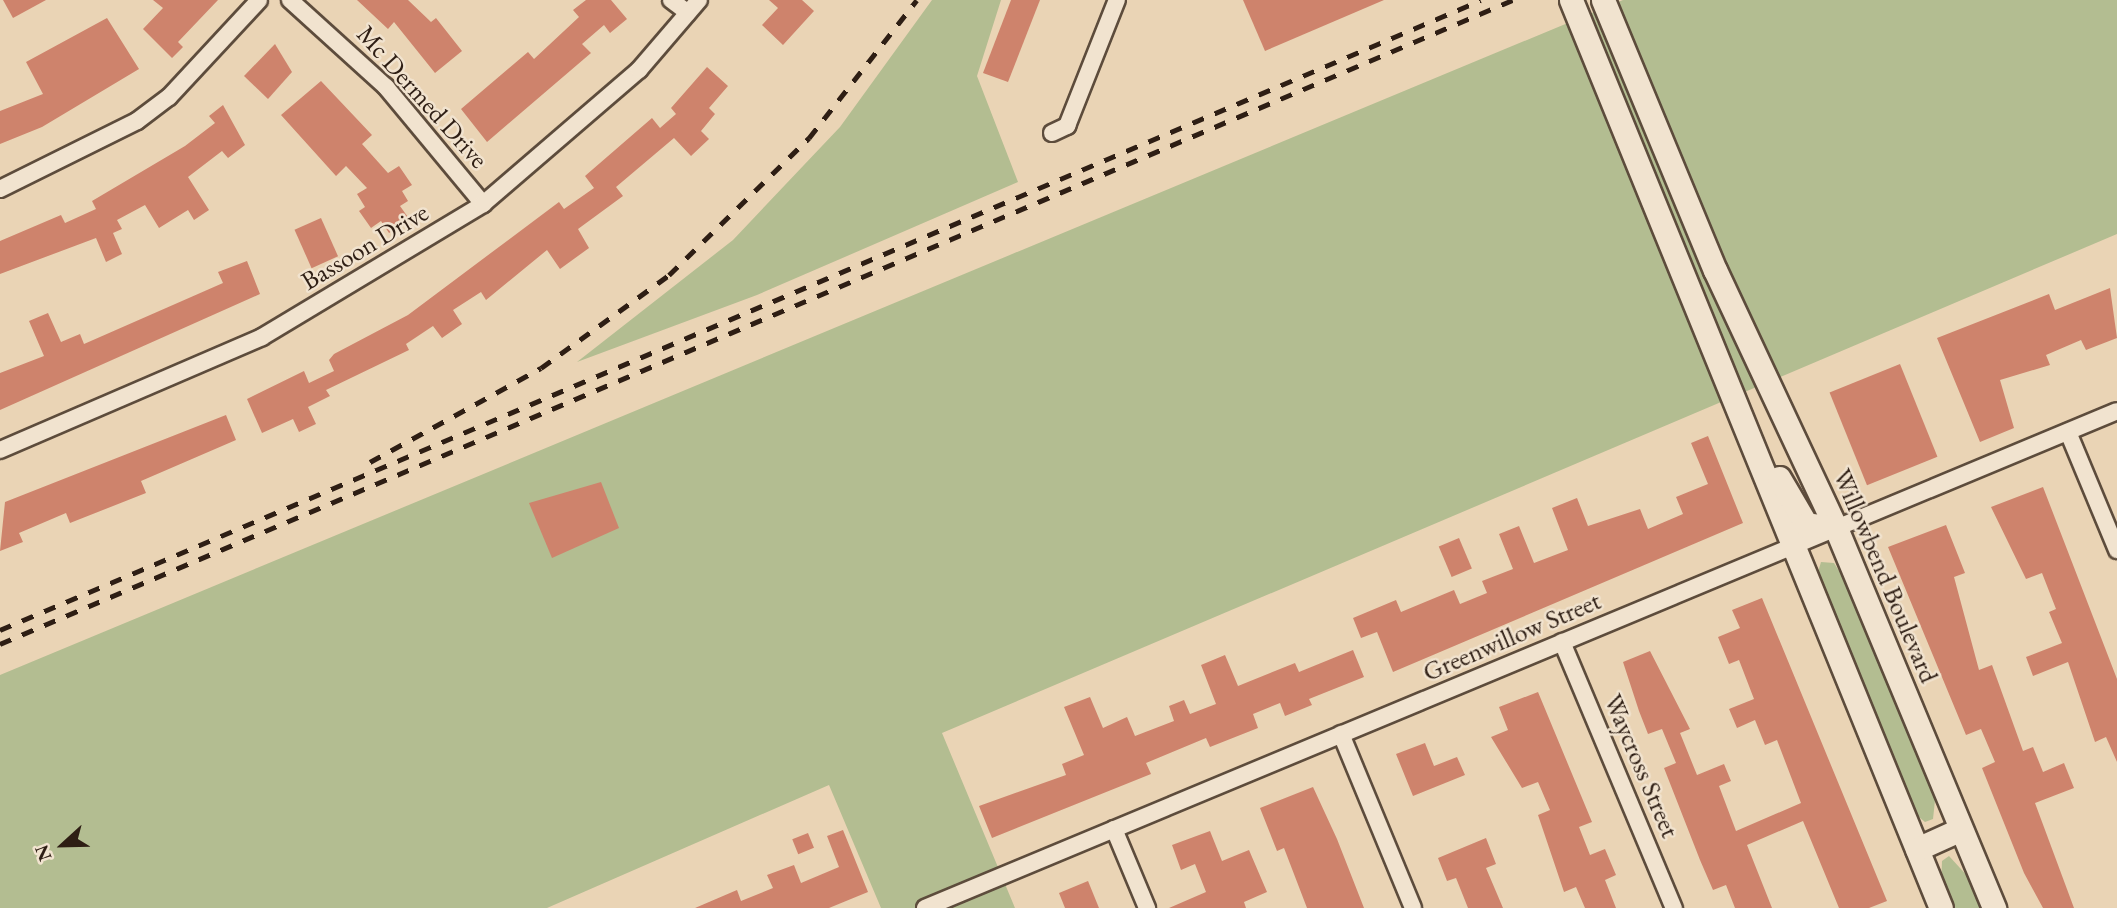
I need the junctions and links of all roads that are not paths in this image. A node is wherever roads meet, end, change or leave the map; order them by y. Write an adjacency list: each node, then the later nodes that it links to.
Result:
1 (259, 0): 10 (street)
2 (290, 0): 11 (street, Mc Dermed Drive)
3 (671, 0): 8 (street)
4 (699, 0): 8 (street, Bassoon Drive)
5 (1117, 0): 9 (street)
6 (1571, 0): 13 (main road)
7 (1603, 0): 12 (main road, Willowbend Boulevard)
8 (688, 13): 11 (street, Bassoon Drive)
9 (1052, 133)
10 (0, 188)
11 (483, 204): 17 (street, Bassoon Drive)
12 (1716, 270): 13 (main road); 18 (main road, Willowbend Boulevard)
13 (1689, 282): 15 (main road)
14 (2117, 411): 16 (street, Greenwillow Street)
15 (1744, 422): 18 (main road); 19 (main road)
16 (2068, 432): 18 (street, Greenwillow Street); 20 (street)
17 (0, 450)
18 (1836, 528): 19 (street, Greenwillow Street); 24 (main road, Willowbend Boulevard)
19 (1793, 546): 21 (street, Greenwillow Street); 25 (main road)
20 (2117, 550)
21 (1562, 642): 22 (street, Greenwillow Street); 29 (street, Waycross Street)
22 (1341, 734): 23 (street, Greenwillow Street); 28 (street)
23 (1114, 829): 26 (street, Greenwillow Street); 27 (street)
24 (1961, 829): 25 (main road); 31 (main road, Willowbend Boulevard)
25 (1917, 849): 30 (main road)
26 (925, 908)
27 (1147, 908)
28 (1413, 908)
29 (1674, 908)
30 (1941, 908)
31 (1994, 908)

